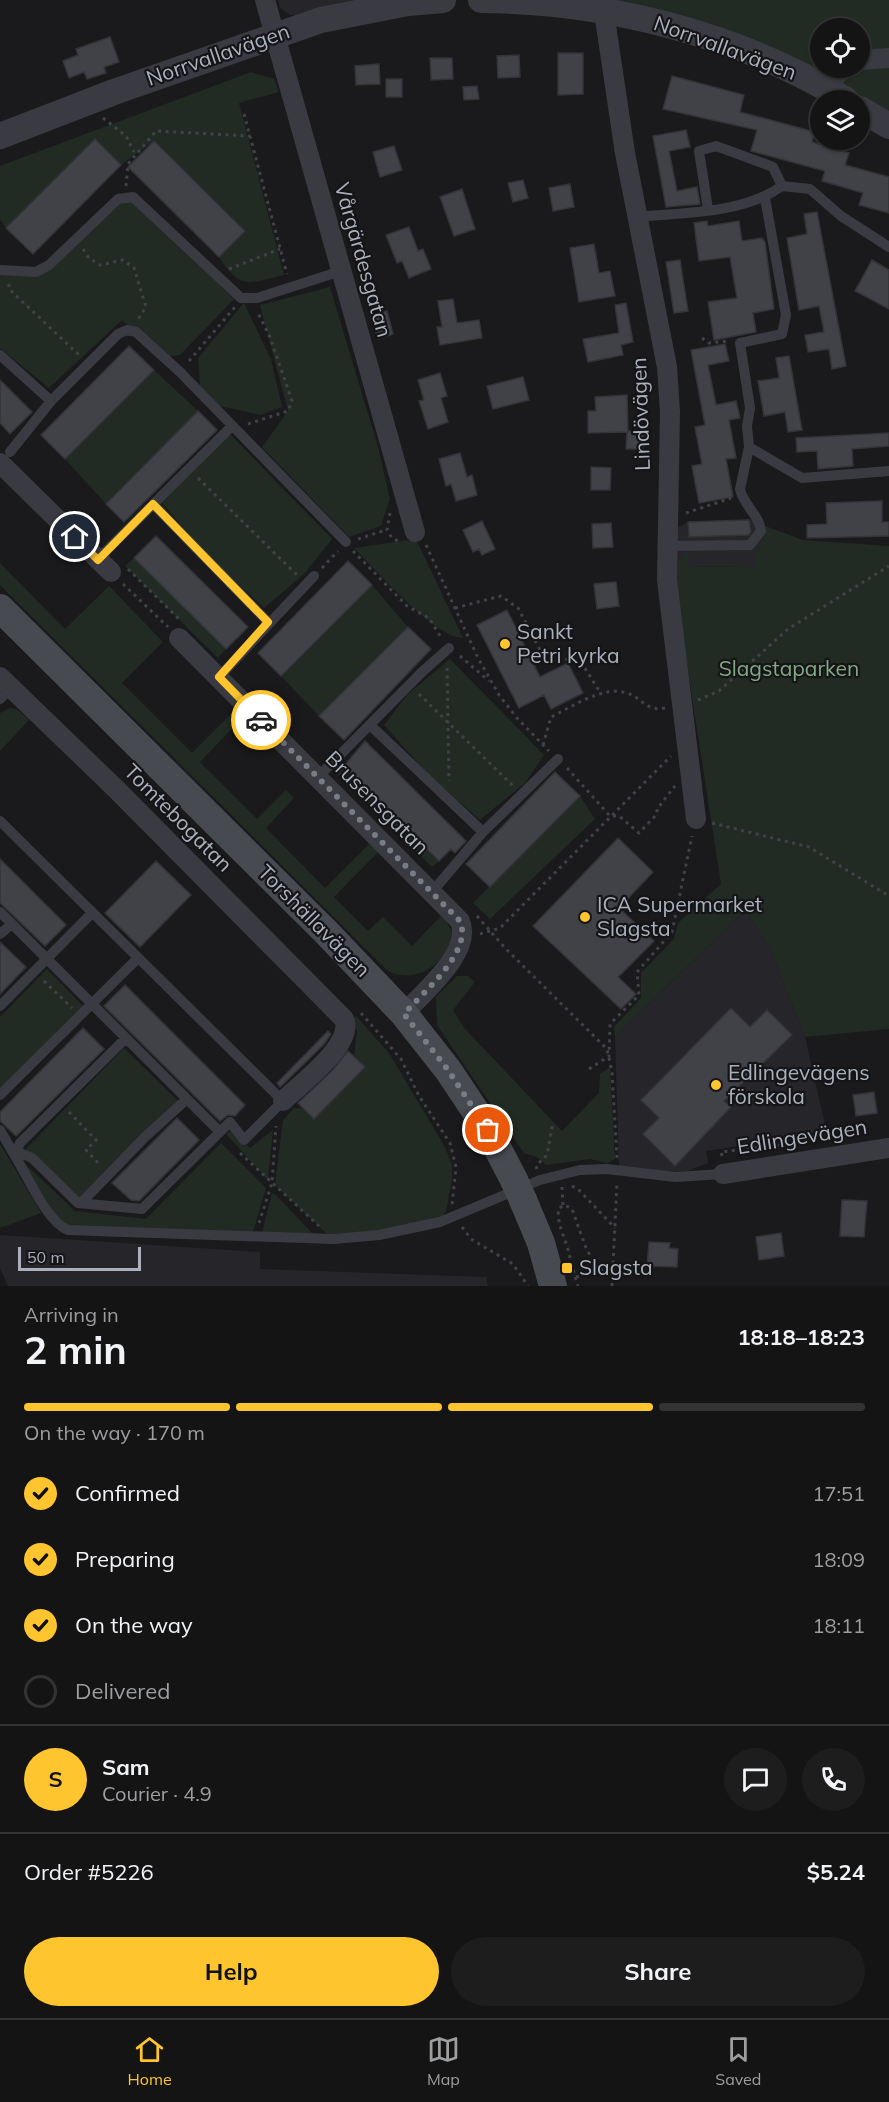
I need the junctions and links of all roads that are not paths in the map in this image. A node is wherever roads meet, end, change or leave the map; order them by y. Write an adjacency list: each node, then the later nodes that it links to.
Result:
1 (265, 0): 5 (street, Vårgärdesgatan)
2 (443, 0): 5 (street, Norrvallavägen)
3 (482, 0): 4 (street, Norrvallavägen)
4 (600, 6): 9 (street, Norrvallavägen); 17 (street, Lindövägen)
5 (276, 34): 13 (street, Norrvallavägen); 20 (street, Vårgärdesgatan)
6 (889, 58): 7 (street)
7 (870, 59)
8 (833, 78): 9 (street)
9 (824, 87): 10 (street, Norrvallavägen)
10 (829, 90)
11 (870, 115): 12 (street)
12 (889, 126)
13 (0, 136)
14 (782, 186): 15 (lane); 16 (lane); 18 (lane)
15 (765, 198): 16 (lane); 24 (lane)
16 (708, 209): 17 (lane)
17 (638, 217): 30 (street, Lindövägen)
18 (889, 247)
19 (4, 270): 20 (lane)
20 (341, 271): 28 (street, Vårgärdesgatan)
21 (0, 355): 22 (lane)
22 (51, 401): 23 (lane); 25 (lane)
23 (232, 426): 27 (lane); 29 (lane)
24 (749, 447): 26 (lane); 30 (lane)
25 (5, 457): 31 (street)
26 (889, 471)
27 (153, 504): 31 (lane); 34 (lane)
28 (415, 532)
29 (346, 542)
30 (666, 546): 42 (street, Lindövägen)
31 (105, 566)
32 (310, 580): 34 (lane)
33 (0, 608): 54 (main road, Torshällavägen)
34 (268, 622): 37 (lane)
35 (179, 638): 37 (street, Brusensgatan)
36 (449, 648): 39 (lane)
37 (219, 677): 41 (street, Brusensgatan)
38 (4, 688): 58 (street, Tomtebogatan)
39 (370, 725): 41 (lane); 44 (lane)
40 (558, 759): 44 (lane)
41 (317, 778): 45 (street, Brusensgatan)
42 (696, 819)
43 (0, 820): 47 (lane)
44 (483, 832): 45 (lane)
45 (432, 892): 54 (street, Brusensgatan)
46 (0, 912): 48 (lane)
47 (92, 913): 50 (lane); 51 (lane)
48 (12, 924): 49 (lane); 51 (lane)
49 (0, 934)
50 (138, 958): 52 (lane); 58 (lane)
51 (46, 959): 52 (lane); 53 (lane)
52 (90, 1005): 55 (lane); 56 (lane)
53 (0, 1006)
54 (404, 1014): 64 (main road, Torshällavägen)
55 (126, 1038): 57 (lane); 62 (lane)
56 (0, 1095)
57 (187, 1099): 60 (lane); 65 (lane)
58 (283, 1101): 60 (lane)
59 (0, 1131): 62 (lane)
60 (220, 1132): 65 (lane)
61 (889, 1148): 63 (street, Edlingevägen)
62 (15, 1156): 64 (lane); 65 (lane)
63 (723, 1174): 64 (lane)
64 (526, 1187): 66 (main road, Torshällavägen)
65 (81, 1203)
66 (565, 1282)

